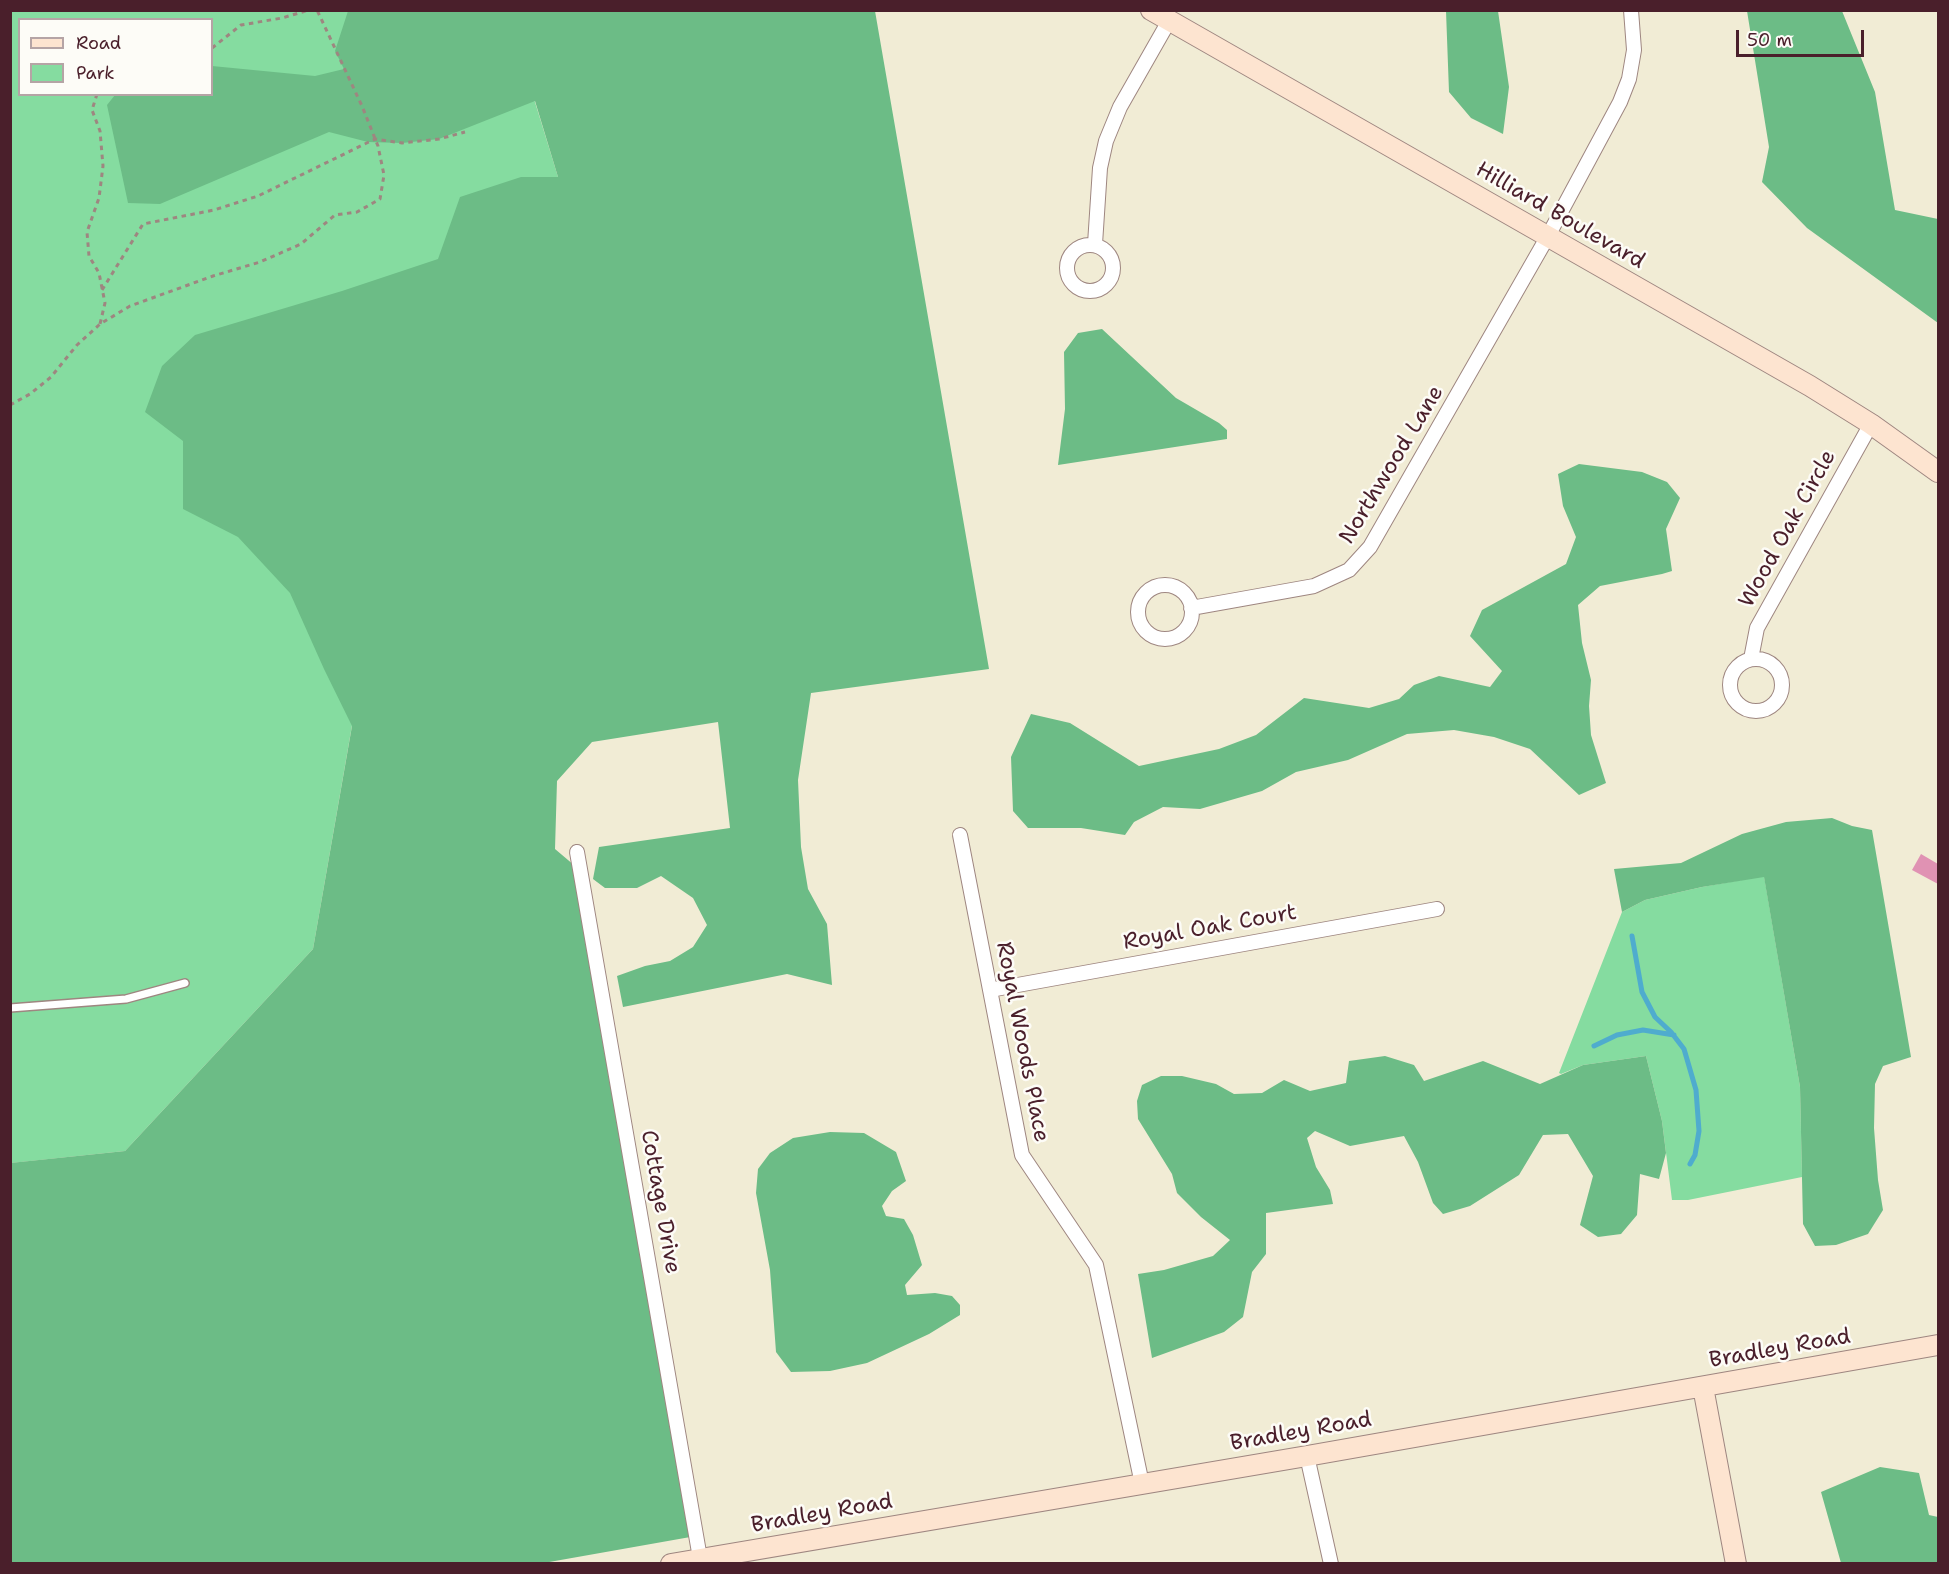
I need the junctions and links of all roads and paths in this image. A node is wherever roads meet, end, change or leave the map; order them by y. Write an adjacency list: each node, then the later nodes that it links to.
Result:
1 (309, 10): 6 (path)
2 (317, 10): 9 (path)
3 (1151, 10): 5 (street, Hilliard Boulevard)
4 (1631, 10): 10 (street, Northwood Lane)
5 (1169, 21): 10 (street, Hilliard Boulevard); 11 (street)
6 (213, 47)
7 (96, 96): 12 (path)
8 (465, 132): 9 (path)
9 (375, 139): 12 (path); 13 (path)
10 (1548, 236): 15 (street, Hilliard Boulevard); 17 (street, Northwood Lane)
11 (1095, 244)
12 (102, 290): 13 (path)
13 (100, 324): 14 (path)
14 (10, 405)
15 (1871, 424): 16 (street, Hilliard Boulevard); 18 (street, Wood Oak Circle)
16 (1938, 472)
17 (1191, 608)
18 (1751, 659)
19 (960, 835): 23 (street, Royal Woods Place)
20 (577, 852): 29 (street, Cottage Drive)
21 (1437, 909): 23 (street, Royal Oak Court)
22 (184, 983): 24 (lane)
23 (990, 990): 28 (street, Royal Woods Place)
24 (10, 1008)
25 (1938, 1345): 26 (street, Bradley Road)
26 (1703, 1387): 27 (street, Bradley Road); 32 (street)
27 (1307, 1456): 28 (street, Bradley Road); 31 (street)
28 (1142, 1484): 29 (street, Bradley Road)
29 (700, 1558): 30 (street, Bradley Road)
30 (671, 1563)
31 (1331, 1563)
32 (1736, 1563)

